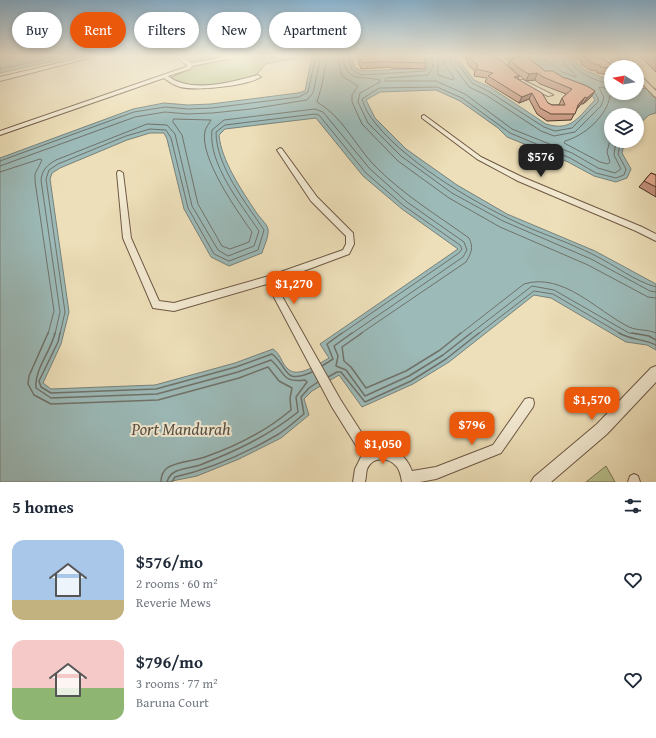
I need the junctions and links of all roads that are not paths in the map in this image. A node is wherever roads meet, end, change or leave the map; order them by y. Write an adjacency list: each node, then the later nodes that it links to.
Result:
1 (158, 78): 9 (street)
2 (167, 78): 3 (street)
3 (252, 78)
4 (516, 79): 7 (street)
5 (644, 82): 6 (street)
6 (656, 94)
7 (550, 95)
8 (424, 117): 12 (street)
9 (0, 133)
10 (280, 150): 13 (street)
11 (120, 173): 13 (street)
12 (656, 238)
13 (269, 280): 16 (street)
14 (656, 374): 19 (street)
15 (529, 404): 17 (street)
16 (369, 456): 17 (street); 18 (street)
17 (408, 480)
18 (359, 482)
19 (539, 482)

